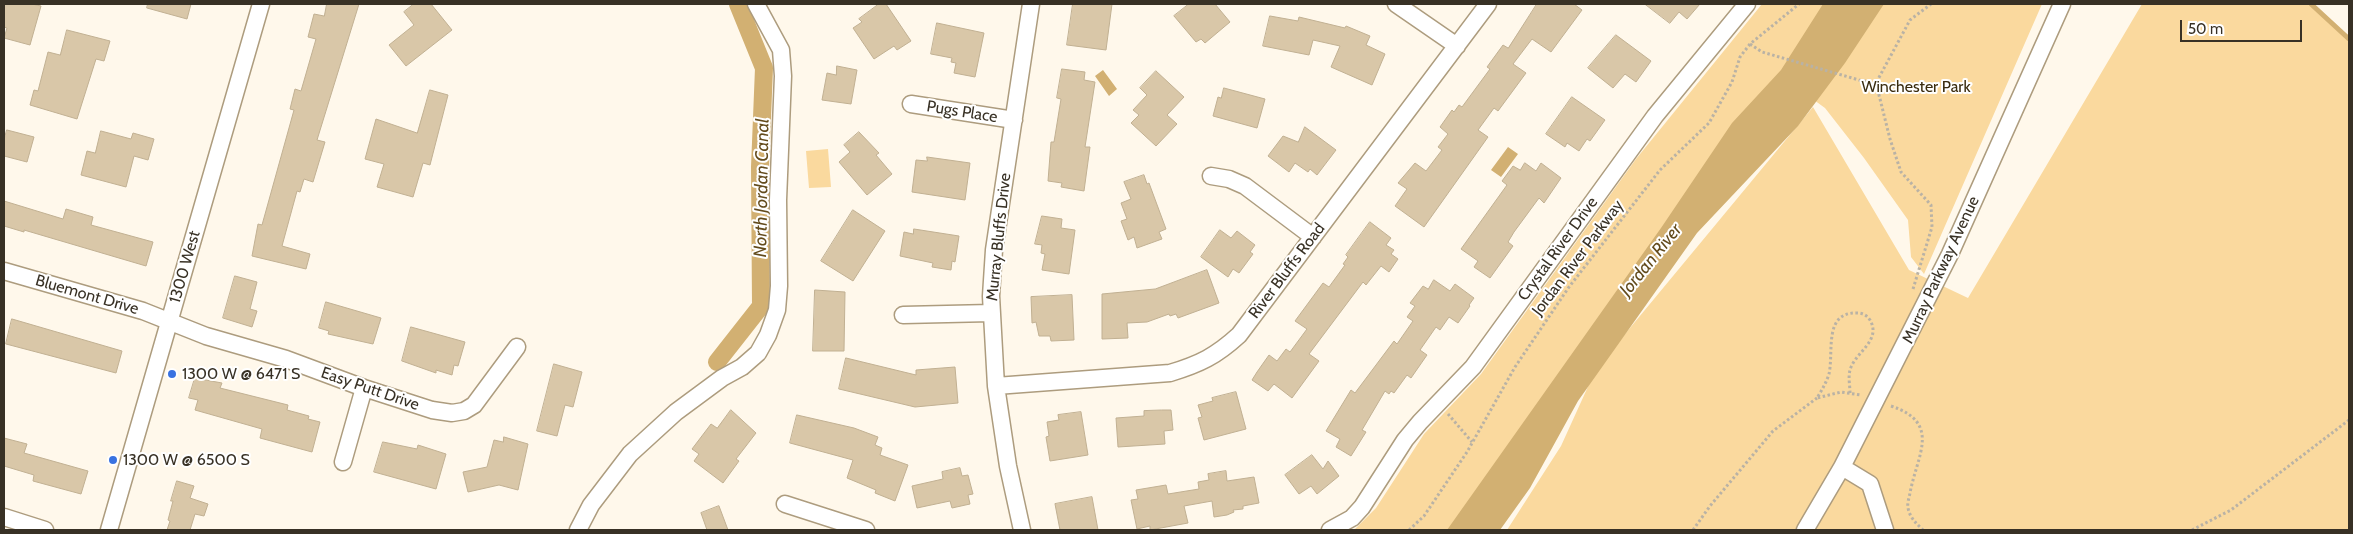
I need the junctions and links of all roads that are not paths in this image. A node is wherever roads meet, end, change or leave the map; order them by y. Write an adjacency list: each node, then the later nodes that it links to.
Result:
1 (260, 4): 16 (street, 1300 West)
2 (756, 4): 26 (street)
3 (1031, 4): 10 (street, Murray Bluffs Drive)
4 (1396, 4): 8 (street)
5 (1488, 4): 8 (street, River Bluffs Road)
6 (1747, 4): 29 (street, Crystal River Drive)
7 (2062, 4): 21 (street, Murray Parkway Avenue)
8 (1457, 46): 12 (street, River Bluffs Road)
9 (911, 104): 10 (street, Pugs Place)
10 (1014, 120): 14 (street, Murray Bluffs Drive)
11 (1211, 176): 12 (street)
12 (1313, 237): 18 (street, River Bluffs Road)
13 (4, 271): 16 (street, Bluemont Drive)
14 (991, 313): 15 (street); 18 (street, Murray Bluffs Drive)
15 (903, 315)
16 (169, 322): 19 (street, Easy Putt Drive); 25 (street, 1300 West)
17 (516, 347): 19 (street, Easy Putt Drive)
18 (996, 386): 28 (street, Murray Bluffs Drive)
19 (364, 388): 20 (street)
20 (343, 462)
21 (1842, 467): 30 (street, Murray Parkway Avenue); 31 (street)
22 (785, 504): 27 (street)
23 (4, 517): 24 (street)
24 (45, 530)
25 (110, 530)
26 (578, 530)
27 (866, 530)
28 (1022, 530)
29 (1330, 530)
30 (1805, 530)
31 (1885, 530)

